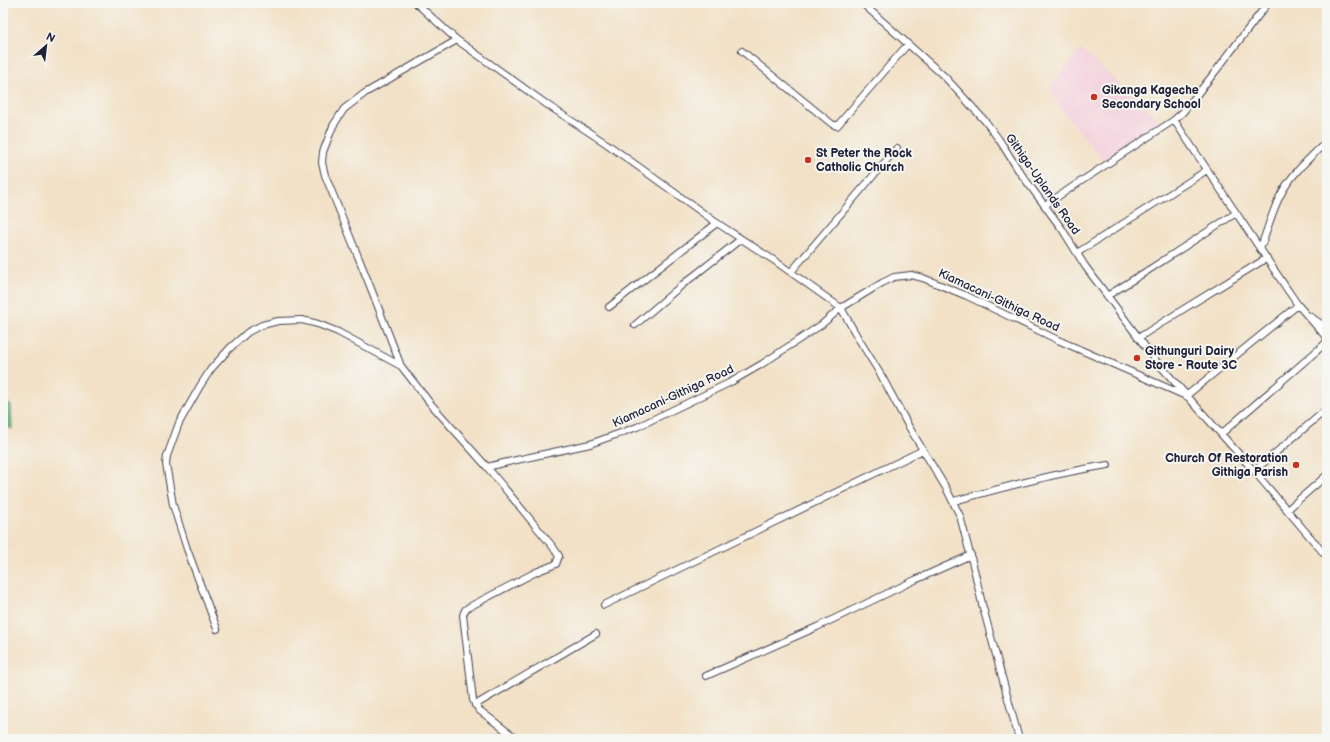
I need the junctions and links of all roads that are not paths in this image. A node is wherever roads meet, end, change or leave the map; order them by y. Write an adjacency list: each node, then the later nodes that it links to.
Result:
1 (416, 3): 4 (street)
2 (862, 3): 5 (street, Githiga-Uplands Road)
3 (1268, 3): 7 (street)
4 (456, 40): 13 (street); 29 (street)
5 (908, 44): 6 (street); 11 (street, Githiga-Uplands Road)
6 (742, 51)
7 (1174, 120): 10 (street); 11 (street)
8 (1327, 141): 15 (street)
9 (897, 148): 18 (street)
10 (1207, 170): 12 (street); 16 (street)
11 (1045, 205): 16 (street, Githiga-Uplands Road)
12 (1236, 213): 15 (street); 19 (street)
13 (717, 223): 14 (street); 21 (street)
14 (741, 238): 18 (street); 24 (street)
15 (1260, 248): 17 (street)
16 (1077, 253): 19 (street, Githiga-Uplands Road)
17 (1267, 258): 20 (street); 26 (street)
18 (791, 272): 22 (street)
19 (1107, 296): 26 (street, Githiga-Uplands Road)
20 (1298, 305): 23 (street); 30 (street)
21 (609, 307)
22 (841, 308): 30 (street, Kiamacani-Githiga Road); 33 (street); 35 (street, Kiamacani-Githiga Road)
23 (1306, 314): 25 (street); 27 (street)
24 (635, 325)
25 (1327, 328)
26 (1138, 338): 30 (street, Githiga-Uplands Road)
27 (1327, 338)
28 (1327, 342): 32 (street)
29 (401, 366): 35 (street); 44 (street)
30 (1186, 396): 32 (street, Kiamacani-Githiga Road)
31 (1327, 409): 36 (street)
32 (1221, 434): 36 (street, Kiamacani-Githiga Road)
33 (924, 450): 38 (street); 43 (street)
34 (1108, 465): 38 (street)
35 (487, 467): 47 (street)
36 (1254, 471): 39 (street, Kiamacani-Githiga Road)
37 (1327, 475): 39 (street)
38 (954, 501): 41 (street)
39 (1287, 510): 40 (street, Kiamacani-Githiga Road)
40 (1324, 548): 42 (street, Kiamacani-Githiga Road)
41 (971, 555): 46 (street); 49 (street)
42 (1327, 557)
43 (604, 605)
44 (217, 629)
45 (596, 634): 47 (street)
46 (706, 676)
47 (475, 705): 48 (street)
48 (517, 739)
49 (1019, 739)

